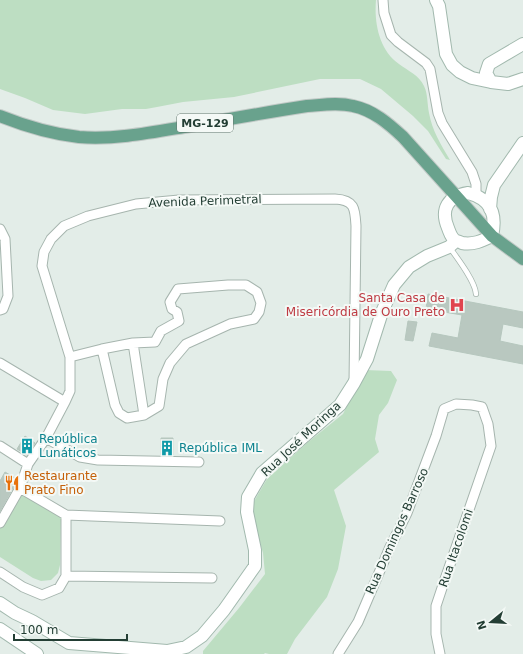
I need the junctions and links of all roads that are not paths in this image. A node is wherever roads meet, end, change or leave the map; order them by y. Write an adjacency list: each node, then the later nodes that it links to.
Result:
1 (383, 0): 9 (street)
2 (436, 0): 5 (street)
3 (523, 44): 5 (street)
4 (523, 79): 5 (street)
5 (491, 82)
6 (0, 116): 10 (main road, MG-129)
7 (523, 142): 8 (street)
8 (494, 185): 9 (street); 11 (street)
9 (476, 195): 10 (street); 11 (street)
10 (456, 196): 13 (main road, MG-129); 14 (street)
11 (490, 208): 13 (street)
12 (0, 230): 17 (street)
13 (492, 236): 14 (street); 15 (main road)
14 (453, 244): 16 (lane); 22 (street, Rua José Moringa)
15 (523, 259)
16 (476, 294)
17 (0, 310)
18 (133, 343): 19 (street); 24 (street); 24 (street)
19 (102, 349): 20 (street); 24 (street)
20 (70, 357): 22 (street, Avenida Perimetral); 23 (street, Avenida Perimetral)
21 (0, 363): 23 (street)
22 (354, 383): 37 (street, Rua José Moringa)
23 (65, 402): 25 (street, Avenida Perimetral)
24 (144, 415)
25 (46, 438): 28 (street); 29 (street, Avenida Perimetral)
26 (0, 446): 29 (street)
27 (491, 446): 40 (street, Rua Domingos Barroso); 41 (street, Rua Itacolomi)
28 (199, 462)
29 (28, 464): 30 (street, Avenida Perimetral)
30 (20, 488): 31 (street); 33 (street, Avenida Perimetral)
31 (66, 515): 32 (street); 35 (street)
32 (220, 521)
33 (0, 523)
34 (0, 572): 35 (street)
35 (66, 576): 36 (street)
36 (212, 578)
37 (0, 603)
38 (0, 629): 39 (street)
39 (37, 654)
40 (338, 654)
41 (440, 654)

